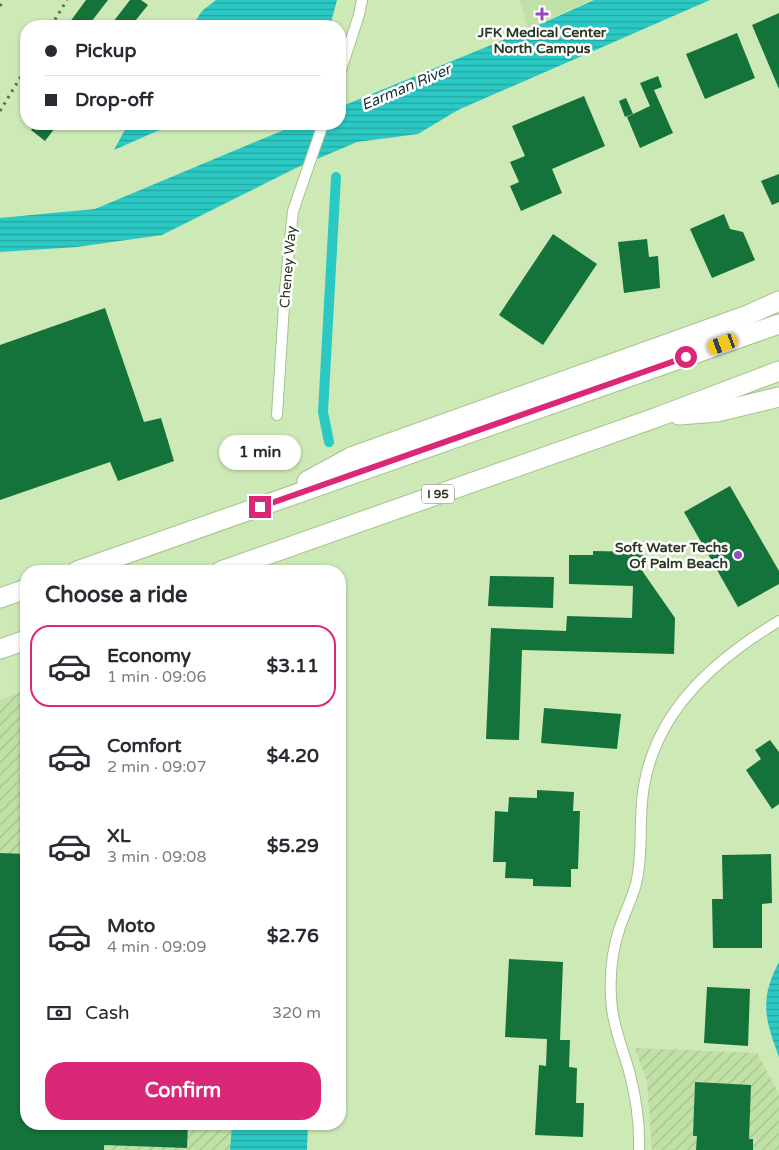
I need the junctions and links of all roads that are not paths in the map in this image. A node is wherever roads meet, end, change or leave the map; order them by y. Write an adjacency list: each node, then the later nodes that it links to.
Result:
1 (362, 0): 2 (street)
2 (346, 55)
3 (321, 130): 8 (street, Cheney Way)
4 (779, 301): 10 (highway)
5 (779, 324): 10 (highway)
6 (779, 371): 9 (highway, I 95)
7 (779, 397): 9 (highway)
8 (277, 415)
9 (655, 418): 12 (highway, I 95)
10 (260, 507): 11 (highway)
11 (94, 565)
12 (238, 565)
13 (20, 591): 14 (highway)
14 (0, 598)
15 (779, 621): 18 (street)
16 (20, 642): 17 (highway)
17 (0, 649)
18 (639, 1150)

